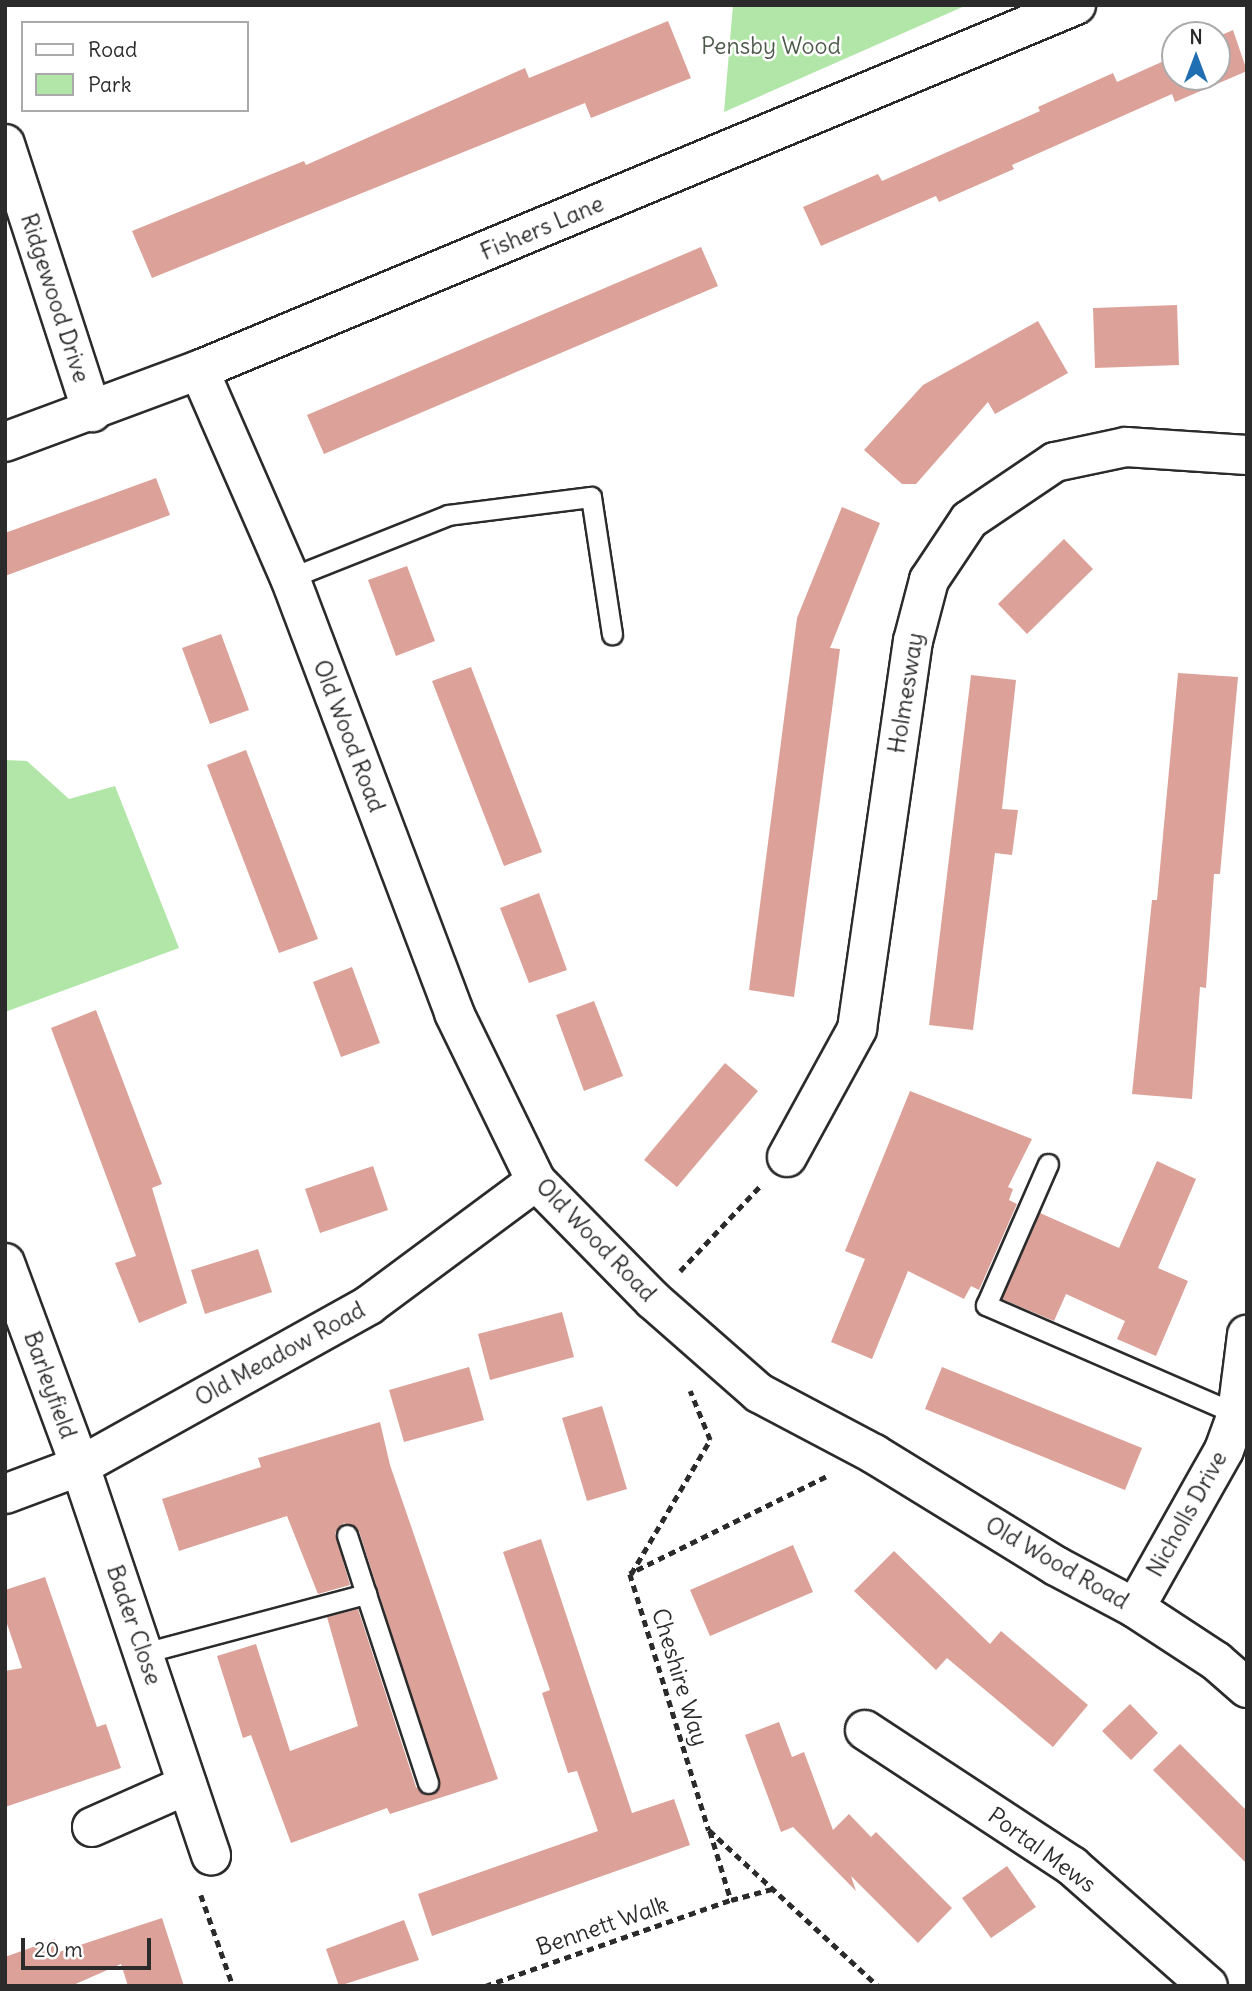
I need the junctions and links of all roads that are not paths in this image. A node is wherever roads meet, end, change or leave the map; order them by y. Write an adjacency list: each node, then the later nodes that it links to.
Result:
1 (1076, 5): 3 (street, Fishers Lane)
2 (5, 144): 4 (street, Ridgewood Drive)
3 (199, 370): 4 (street, Fishers Lane); 7 (street, Old Wood Road)
4 (92, 412): 5 (street, Fishers Lane)
5 (5, 442)
6 (1247, 455): 9 (street, Holmesway)
7 (290, 578): 8 (lane); 11 (street, Old Wood Road)
8 (612, 634)
9 (787, 1157)
10 (1048, 1164): 14 (lane)
11 (536, 1181): 15 (street, Old Meadow Road); 19 (street, Old Wood Road)
12 (5, 1264): 15 (street, Barleyfield)
13 (1247, 1335): 14 (street, Nicholls Drive)
14 (1237, 1414): 19 (street, Nicholls Drive)
15 (80, 1466): 16 (street, Old Meadow Road); 20 (street, Bader Close)
16 (5, 1494)
17 (347, 1535): 18 (lane)
18 (366, 1594): 20 (lane); 23 (lane)
19 (1135, 1608): 21 (street, Old Wood Road)
20 (144, 1653): 24 (street, Bader Close)
21 (1247, 1688)
22 (865, 1730): 27 (street, Portal Mews)
23 (428, 1783)
24 (187, 1785): 25 (street); 26 (street, Bader Close)
25 (92, 1827)
26 (211, 1856)
27 (1208, 1986)

